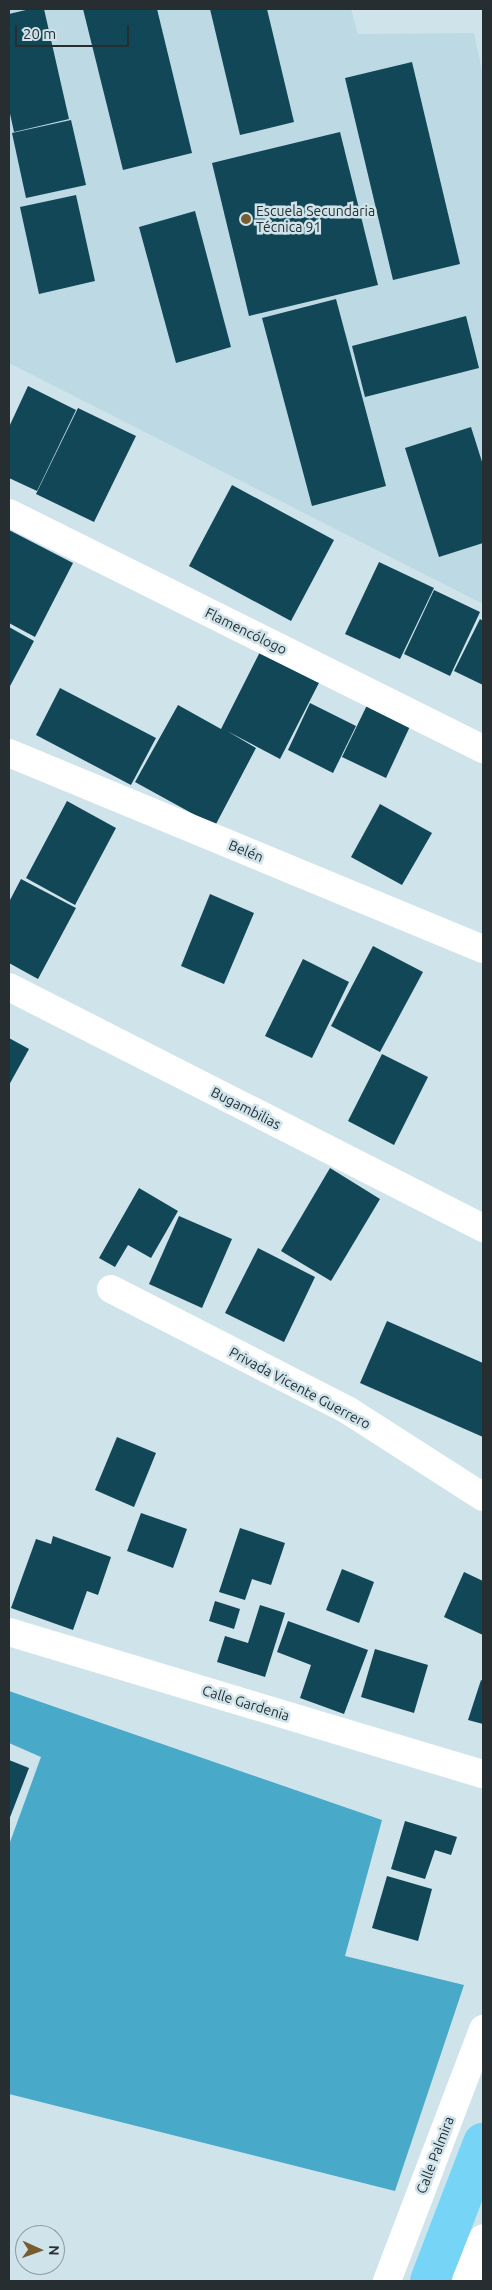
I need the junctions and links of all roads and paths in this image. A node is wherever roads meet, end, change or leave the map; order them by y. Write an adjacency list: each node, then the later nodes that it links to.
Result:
1 (9, 513): 2 (street, Flamencólogo)
2 (483, 749)
3 (9, 753): 4 (street, Belén)
4 (483, 949)
5 (9, 987): 6 (street, Bugambilias)
6 (483, 1228)
7 (111, 1289): 8 (street, Privada Vicente Guerrero)
8 (483, 1497)
9 (9, 1632): 10 (street, Calle Gardenia)
10 (483, 1774)
11 (483, 2030): 13 (street, Calle Palmira)
12 (483, 2238): 14 (street)
13 (388, 2281)
14 (466, 2281)

